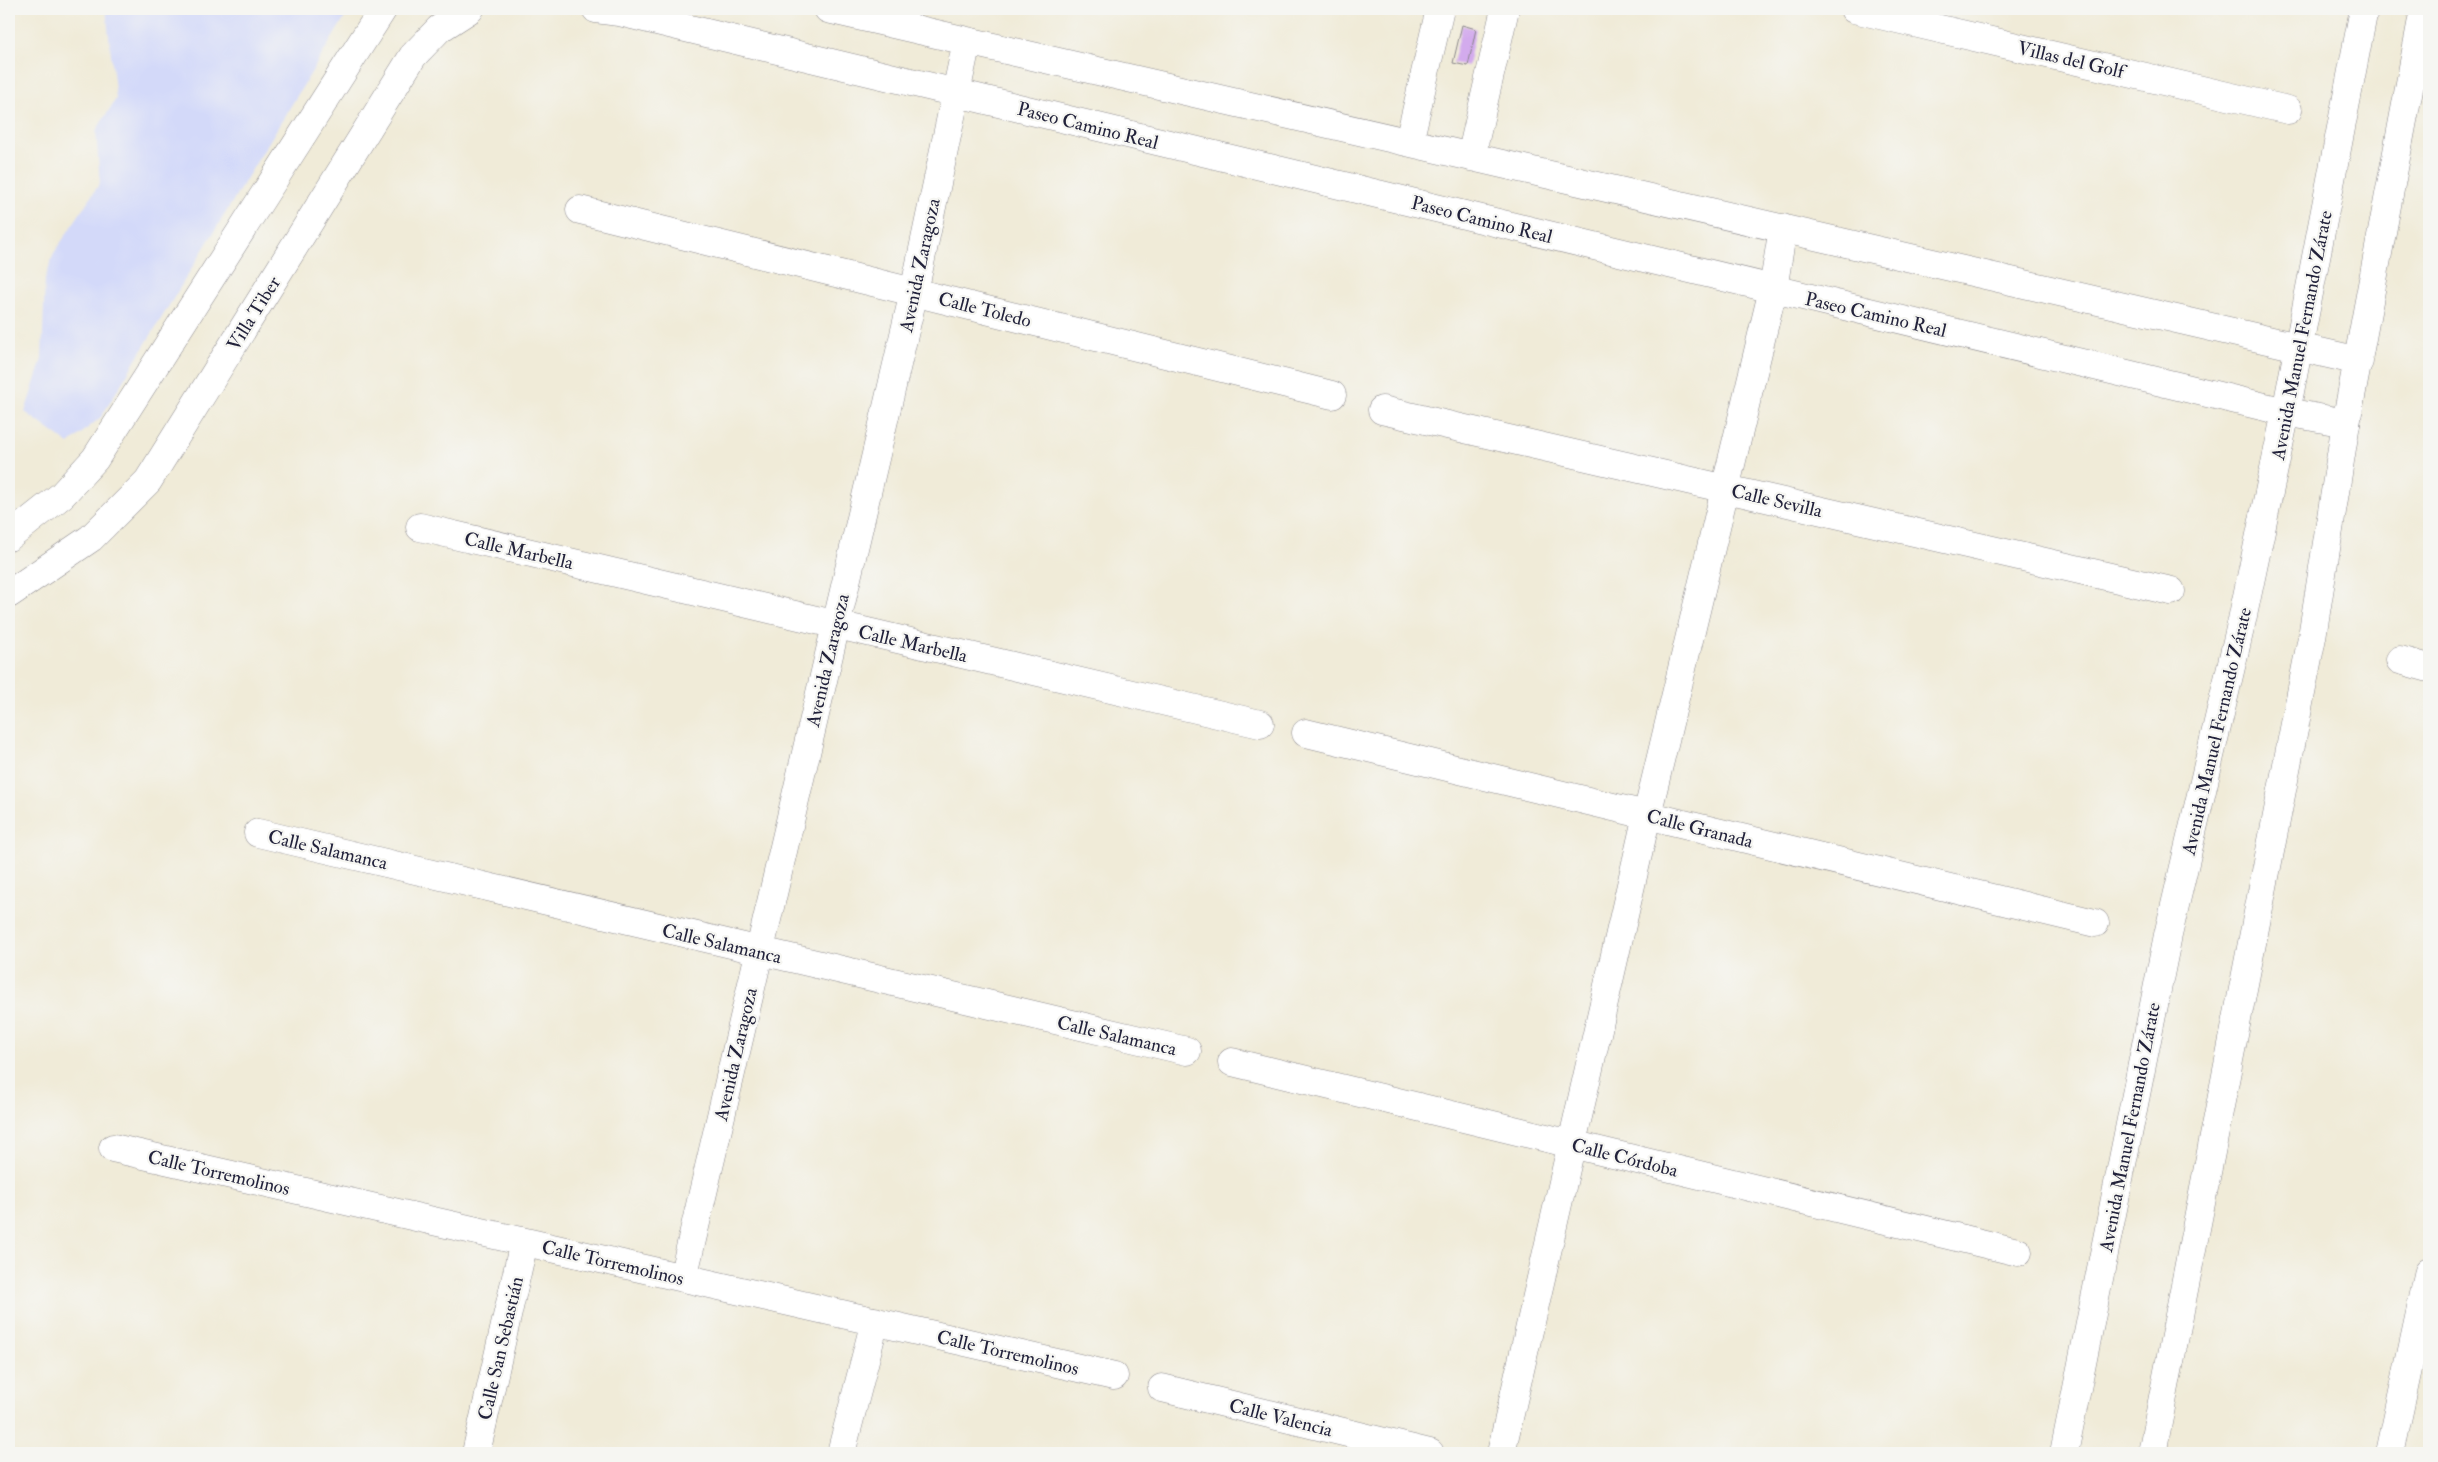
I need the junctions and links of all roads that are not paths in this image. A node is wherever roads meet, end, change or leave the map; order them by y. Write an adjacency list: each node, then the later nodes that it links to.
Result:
1 (383, 9): 27 (street)
2 (470, 9): 29 (street, Villa Tiber)
3 (828, 9): 10 (street)
4 (1440, 9): 13 (street)
5 (1505, 9): 14 (street)
6 (1854, 9): 12 (street, Villas del Golf)
7 (2364, 9): 19 (street, Avenida Manuel Fernando Zárate)
8 (2424, 9): 20 (street)
9 (612, 10): 11 (street, Paseo Camino Real)
10 (967, 41): 11 (street, Avenida Zaragoza); 13 (street)
11 (955, 93): 17 (street, Paseo Camino Real); 18 (street, Avenida Zaragoza)
12 (2288, 110)
13 (1409, 142): 14 (street)
14 (1471, 157): 16 (street)
15 (580, 210): 18 (street, Calle Toledo)
16 (1783, 228): 17 (street); 19 (street)
17 (1773, 289): 23 (street, Paseo Camino Real); 25 (street)
18 (914, 292): 21 (street, Calle Toledo); 30 (street, Avenida Zaragoza)
19 (2298, 346): 20 (street); 23 (street, Avenida Manuel Fernando Zárate)
20 (2359, 361): 24 (street)
21 (1332, 395)
22 (1382, 410): 25 (street, Calle Sevilla)
23 (2286, 412): 24 (street, Paseo Camino Real); 54 (street, Avenida Manuel Fernando Zárate)
24 (2346, 423): 55 (street)
25 (1726, 489): 28 (street, Calle Sevilla); 35 (street)
26 (420, 526): 30 (street, Calle Marbella)
27 (9, 537)
28 (2171, 591)
29 (9, 594)
30 (835, 624): 33 (street, Calle Marbella); 38 (street, Avenida Zaragoza)
31 (2400, 660): 32 (street)
32 (2429, 668)
33 (1260, 724)
34 (1306, 733): 35 (street, Calle Granada)
35 (1647, 815): 37 (street, Calle Granada); 41 (street)
36 (258, 833): 38 (street, Calle Salamanca)
37 (2095, 923)
38 (758, 951): 39 (street, Calle Salamanca); 46 (street, Avenida Zaragoza)
39 (1187, 1051)
40 (1232, 1062): 41 (street, Calle Córdoba)
41 (1571, 1144): 44 (street, Calle Córdoba); 53 (street)
42 (113, 1148): 43 (street, Calle Torremolinos)
43 (524, 1242): 46 (street, Calle Torremolinos); 50 (street, Calle San Sebastián)
44 (2018, 1252)
45 (2429, 1271): 56 (street)
46 (683, 1278): 47 (street, Calle Torremolinos)
47 (874, 1321): 48 (street, Calle Torremolinos); 51 (street)
48 (1114, 1376)
49 (1162, 1388): 52 (street, Calle Valencia)
50 (476, 1453)
51 (841, 1453)
52 (1430, 1453)
53 (1501, 1453)
54 (2064, 1453)
55 (2152, 1453)
56 (2390, 1453)

